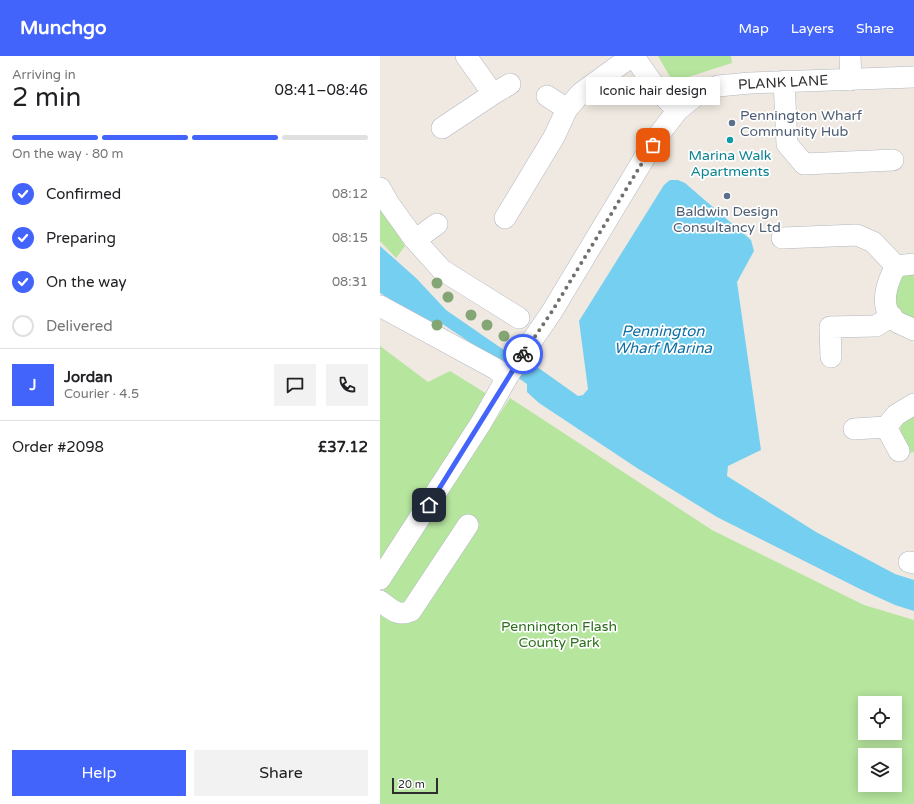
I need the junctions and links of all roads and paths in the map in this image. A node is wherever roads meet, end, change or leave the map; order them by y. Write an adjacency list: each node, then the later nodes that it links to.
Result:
1 (466, 56): 9 (street)
2 (633, 56): 10 (street); 11 (street)
3 (850, 56): 5 (street)
4 (914, 77): 5 (street, PLANK LANE)
5 (850, 80): 6 (street, PLANK LANE)
6 (784, 81): 11 (street, PLANK LANE); 13 (street)
7 (510, 84): 9 (street)
8 (547, 96): 10 (street)
9 (485, 99): 12 (street)
10 (568, 109): 15 (street)
11 (678, 110): 25 (street, PLANK LANE)
12 (442, 128)
13 (893, 160)
14 (380, 188): 18 (street)
15 (505, 218)
16 (437, 224): 18 (street)
17 (782, 238): 19 (street)
18 (415, 240): 22 (street)
19 (905, 265): 21 (street)
20 (380, 306): 25 (street)
21 (892, 316): 23 (street); 24 (street)
22 (520, 318)
23 (914, 330)
24 (831, 357)
25 (508, 376): 31 (street, PLANK LANE)
26 (914, 404): 27 (street)
27 (886, 427): 28 (street); 29 (street)
28 (854, 428)
29 (899, 451)
30 (468, 525): 32 (street)
31 (380, 579)
32 (380, 601)

